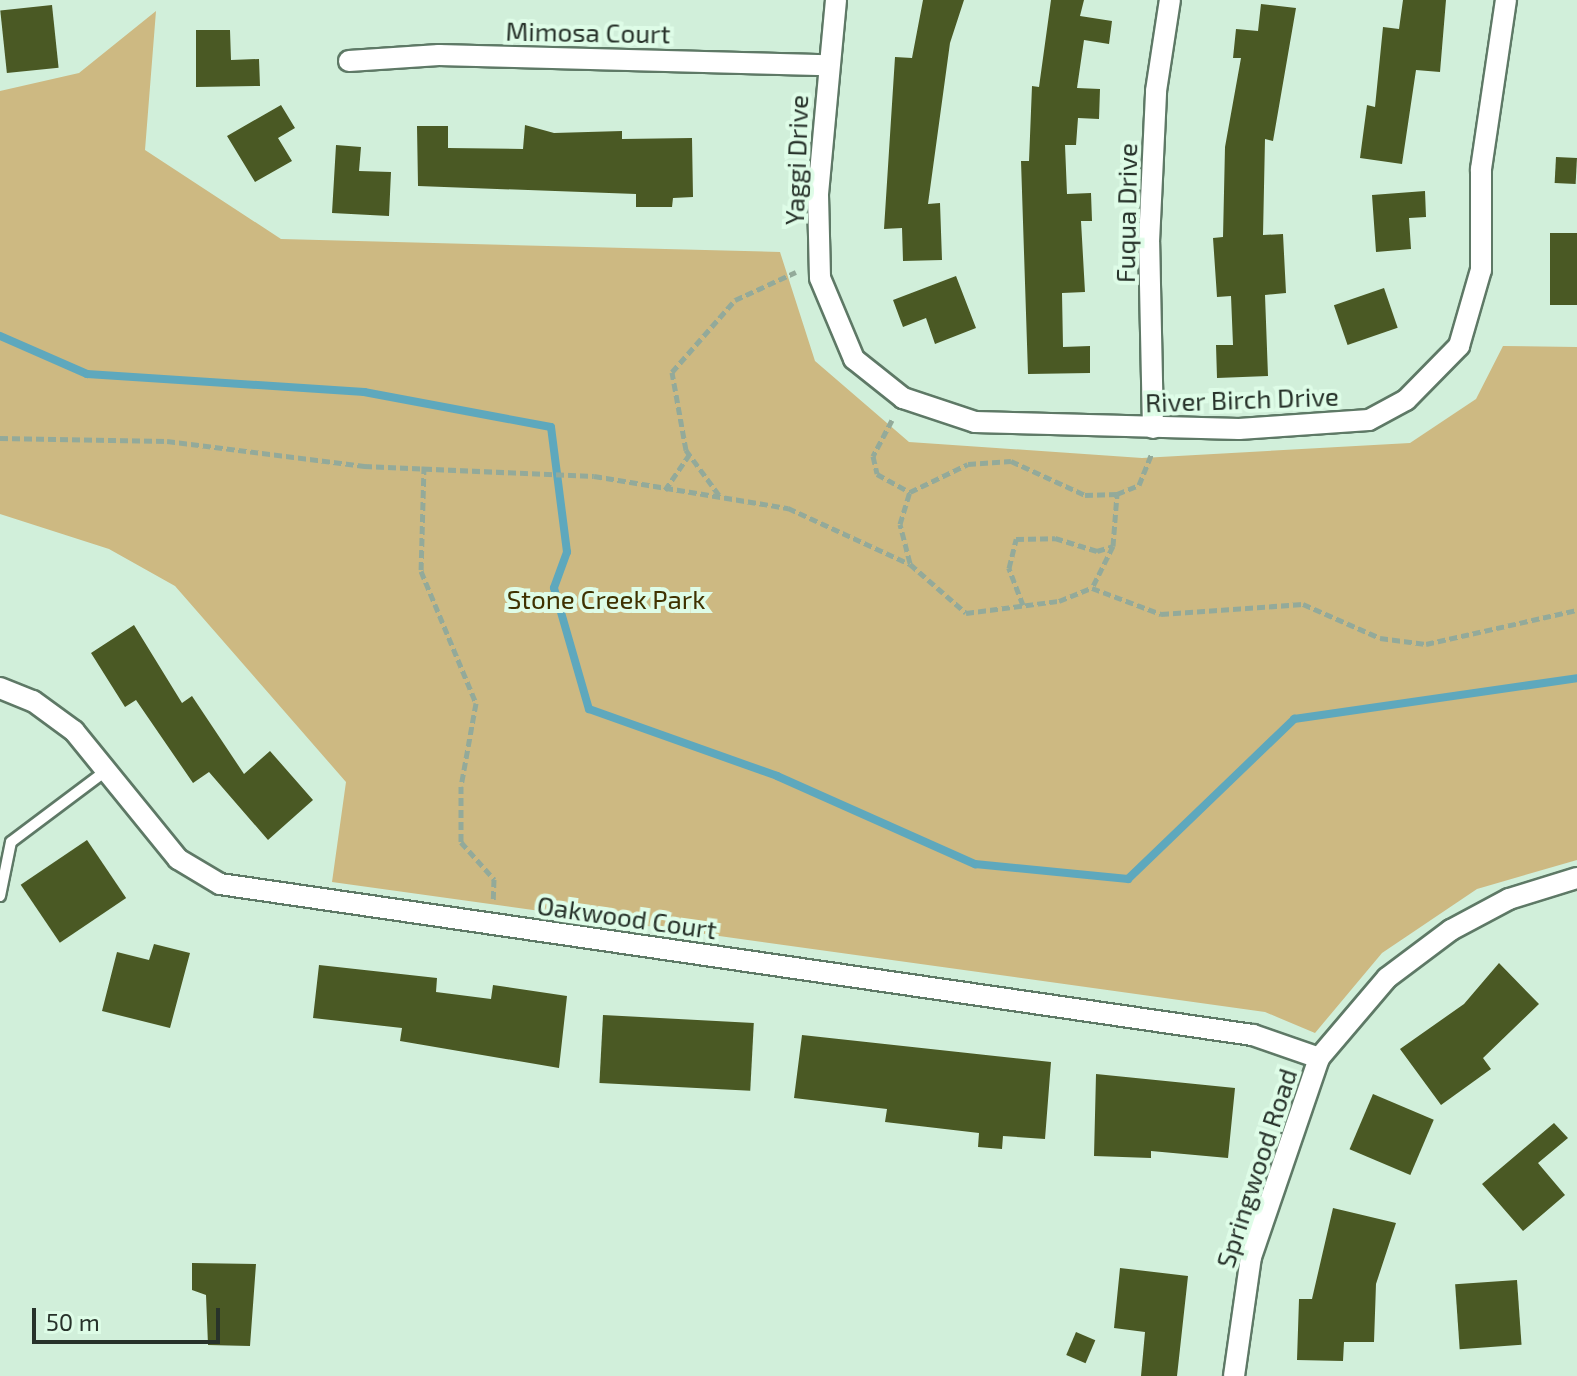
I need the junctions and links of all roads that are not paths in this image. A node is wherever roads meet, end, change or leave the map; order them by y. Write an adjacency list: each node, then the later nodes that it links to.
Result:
1 (836, 0): 5 (street, Yaggi Drive)
2 (1170, 0): 7 (street, Fuqua Drive)
3 (1506, 0): 7 (street, River Birch Drive)
4 (349, 61): 5 (street, Mimosa Court)
5 (827, 65): 6 (street, Yaggi Drive)
6 (833, 321): 7 (street, River Birch Drive)
7 (1153, 428)
8 (0, 688): 9 (street, Oakwood Court)
9 (107, 770): 11 (lane); 12 (street, Oakwood Court)
10 (1577, 878): 12 (street, Springwood Road)
11 (0, 896)
12 (1319, 1058): 13 (street, Springwood Road)
13 (1234, 1376)

